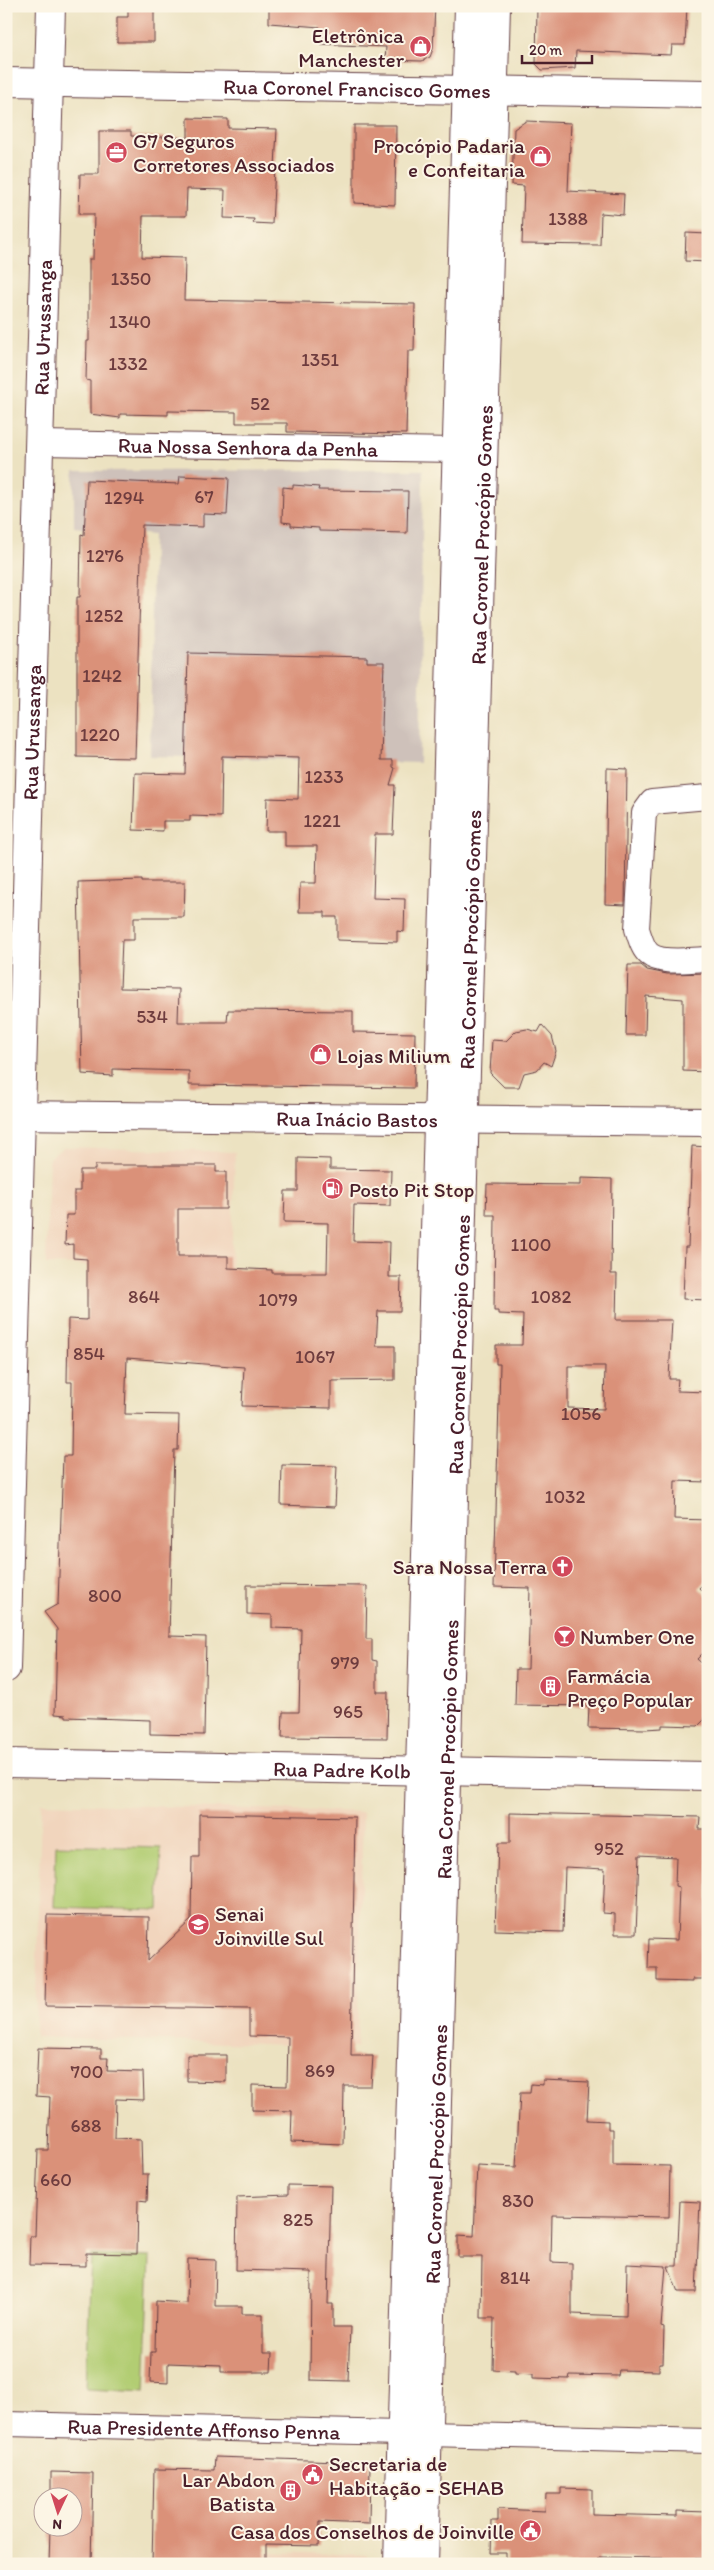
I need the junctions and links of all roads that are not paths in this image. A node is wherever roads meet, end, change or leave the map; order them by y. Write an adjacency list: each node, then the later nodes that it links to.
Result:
1 (51, 6): 5 (main road, Rua Urussanga)
2 (469, 6): 6 (main road, Rua Coronel Procópio Gomes)
3 (496, 6): 7 (main road, Rua Coronel Procópio Gomes)
4 (6, 82): 5 (main road, Rua Coronel Francisco Gomes)
5 (49, 82): 6 (main road, Rua Coronel Francisco Gomes); 9 (main road, Rua Urussanga)
6 (466, 90): 7 (main road, Rua Coronel Francisco Gomes); 10 (main road, Rua Coronel Procópio Gomes)
7 (494, 90): 8 (main road, Rua Coronel Francisco Gomes); 15 (main road, Rua Coronel Procópio Gomes)
8 (708, 94)
9 (40, 444): 10 (street, Rua Nossa Senhora da Penha); 13 (main road, Rua Urussanga)
10 (456, 450): 14 (main road, Rua Coronel Procópio Gomes)
11 (708, 797): 12 (street)
12 (708, 959)
13 (14, 1115): 14 (main road, Rua Inácio Bastos); 17 (main road, Rua Urussanga)
14 (438, 1119): 15 (main road, Rua Inácio Bastos); 19 (main road, Rua Coronel Procópio Gomes)
15 (465, 1120): 16 (main road, Rua Inácio Bastos); 20 (main road, Rua Coronel Procópio Gomes)
16 (708, 1122)
17 (6, 1668)
18 (6, 1763): 19 (main road, Rua Padre Kolb)
19 (420, 1771): 20 (main road, Rua Padre Kolb); 23 (main road, Rua Coronel Procópio Gomes)
20 (446, 1772): 21 (main road, Rua Padre Kolb); 23 (main road, Rua Coronel Procópio Gomes)
21 (708, 1776)
22 (6, 2424): 23 (street, Rua Presidente Affonso Penna)
23 (414, 2434): 24 (street, Rua Presidente Affonso Penna); 25 (main road, Rua Coronel Procópio Gomes); 26 (main road, Rua Coronel Procópio Gomes)
24 (708, 2441)
25 (398, 2564)
26 (424, 2564)

